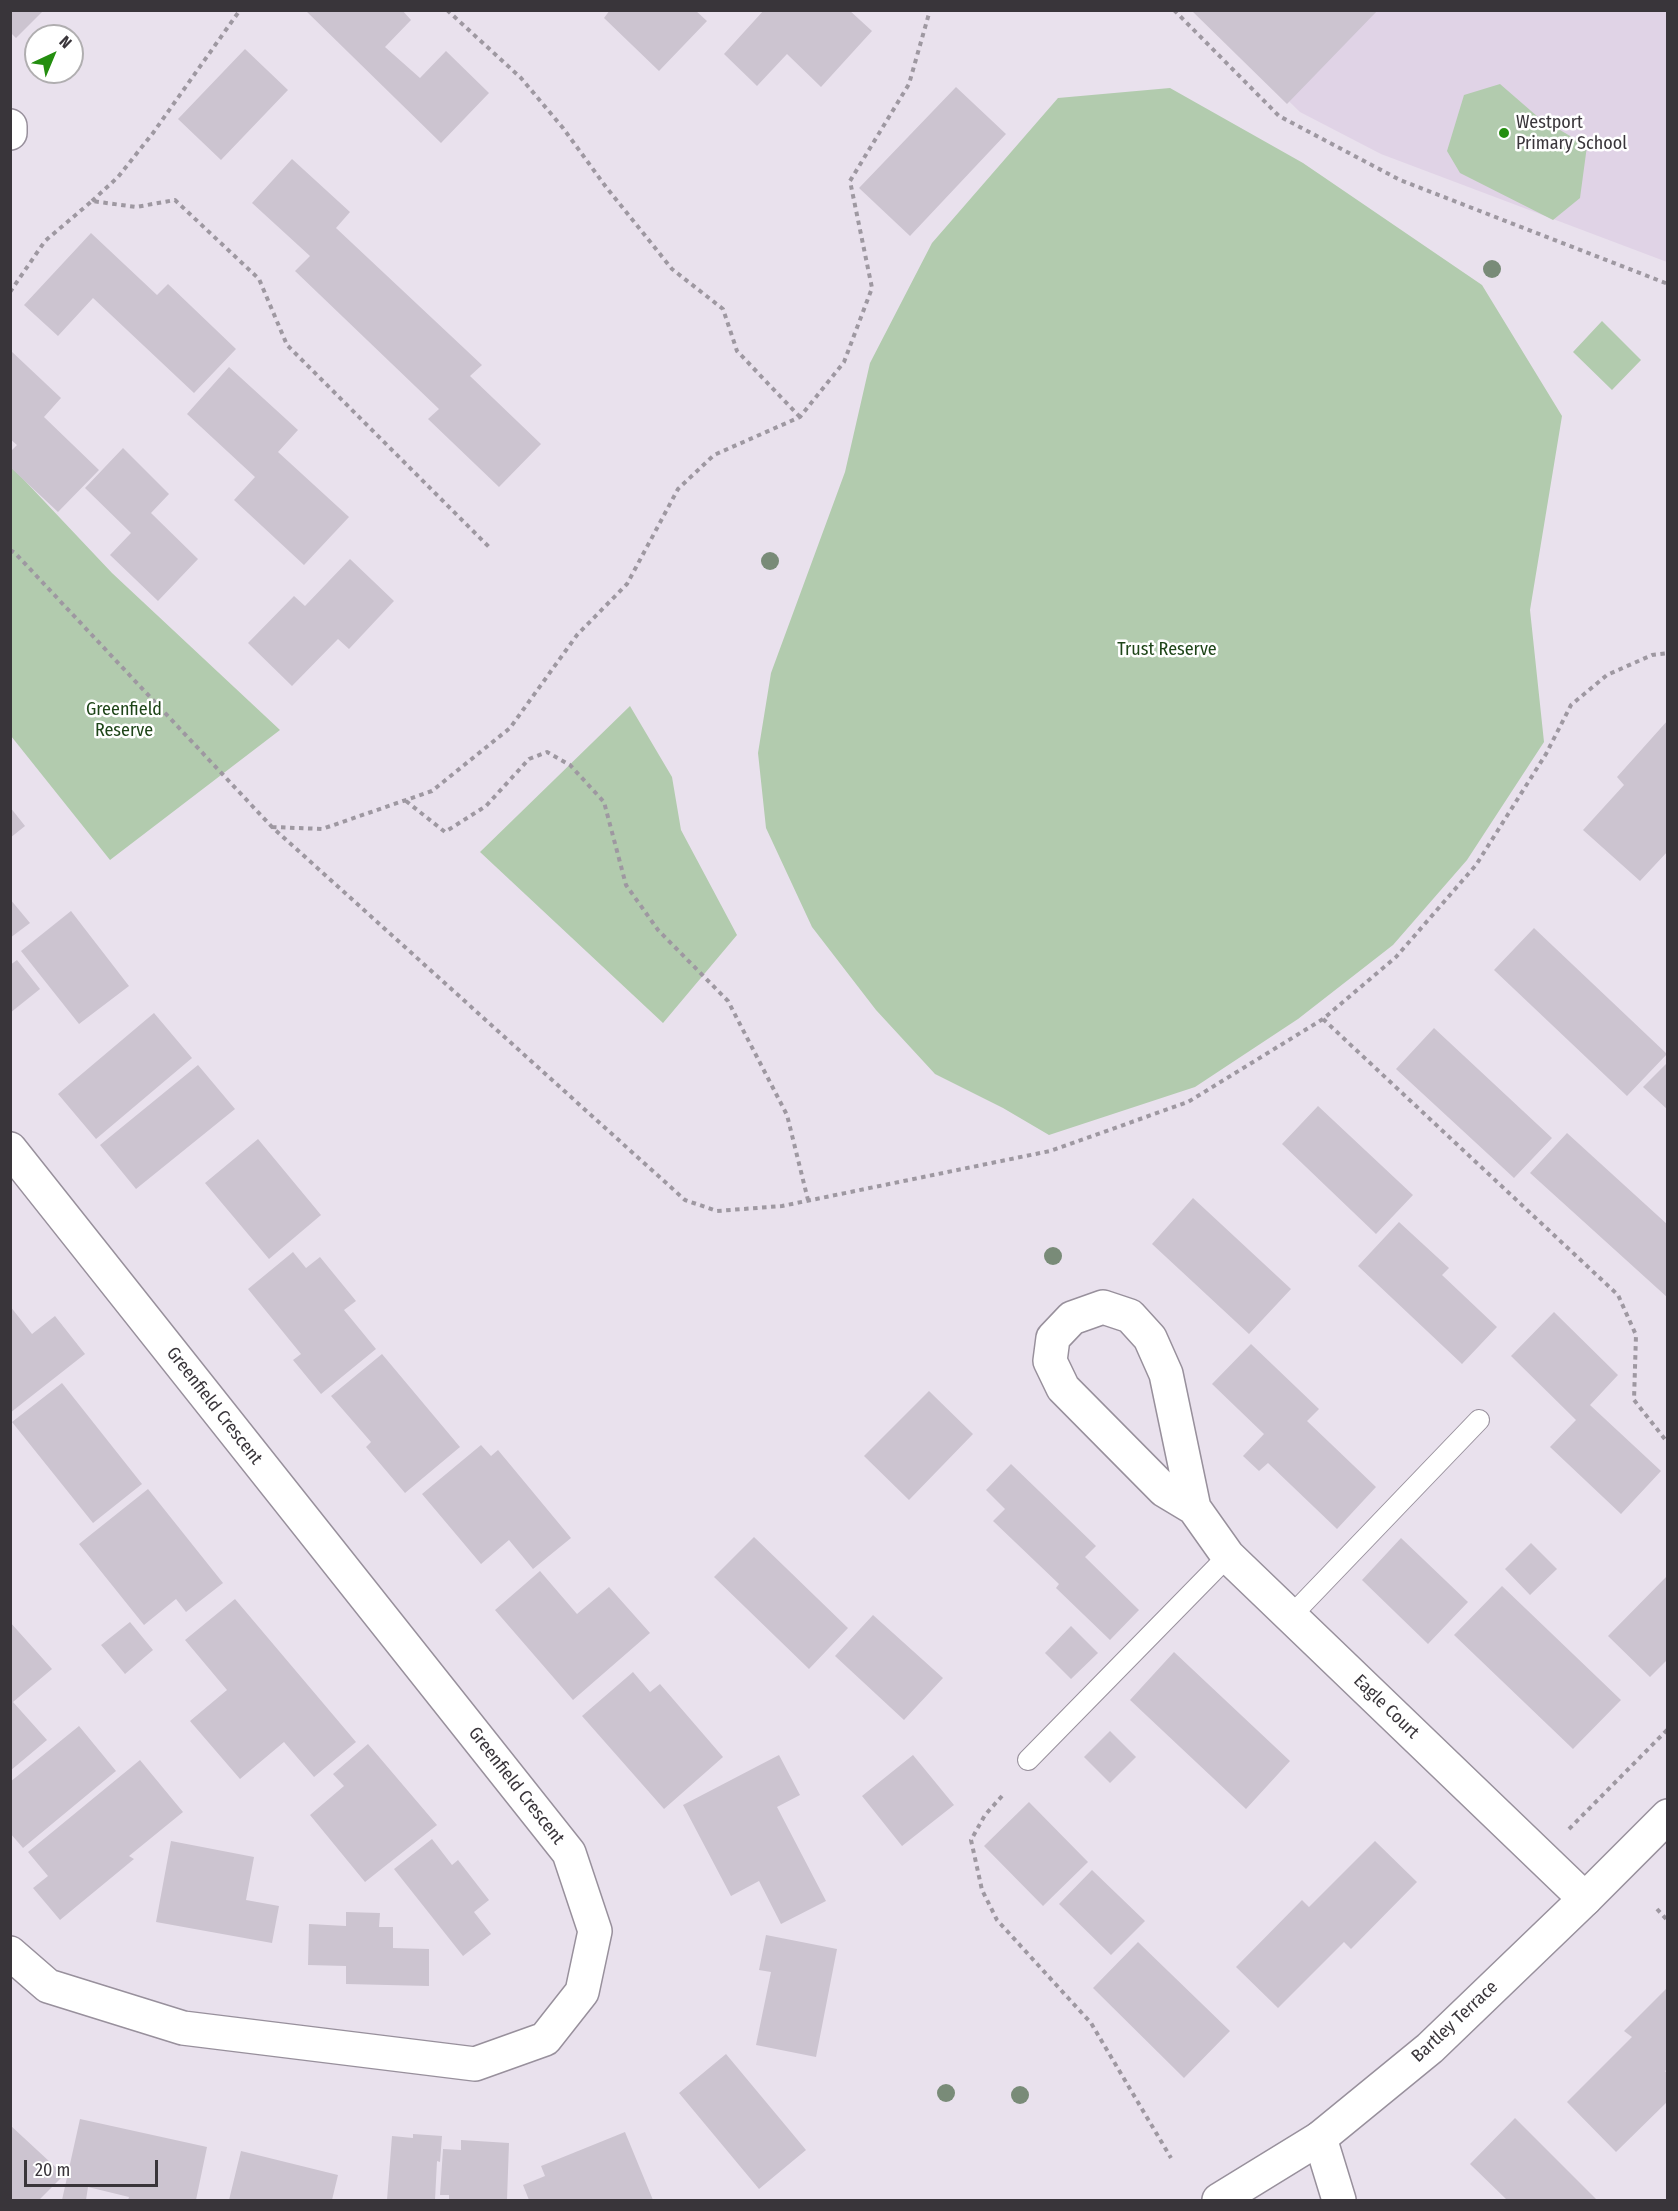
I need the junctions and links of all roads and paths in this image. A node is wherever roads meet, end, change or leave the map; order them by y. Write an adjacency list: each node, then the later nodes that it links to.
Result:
1 (240, 10): 7 (path)
2 (447, 10): 10 (path)
3 (930, 10): 10 (path)
4 (1174, 10): 8 (path)
5 (10, 126): 6 (street)
6 (10, 133)
7 (92, 201): 9 (path); 11 (path)
8 (1668, 284)
9 (10, 292)
10 (800, 417): 14 (path)
11 (491, 549)
12 (10, 550): 15 (path)
13 (1668, 653): 16 (path)
14 (405, 800): 15 (path); 18 (path)
15 (272, 827): 18 (path)
16 (1323, 1019): 18 (path); 20 (path)
17 (10, 1149): 32 (street, Greenfield Crescent)
18 (808, 1200)
19 (1479, 1420): 23 (lane)
20 (1668, 1443)
21 (1194, 1508): 21 (street, Eagle Court); 22 (street, Eagle Court)
22 (1227, 1556): 23 (street, Eagle Court); 25 (lane)
23 (1290, 1616): 28 (street, Eagle Court)
24 (1668, 1729): 28 (path)
25 (1028, 1760)
26 (1002, 1796): 34 (path)
27 (1668, 1816): 29 (street, Bartley Terrace)
28 (1541, 1857): 29 (street, Eagle Court)
29 (1585, 1899): 33 (street, Bartley Terrace)
30 (1657, 1909): 31 (path)
31 (1668, 1922)
32 (10, 1953)
33 (1320, 2138): 35 (street, Bartley Terrace); 36 (street)
34 (1171, 2158)
35 (1219, 2200)
36 (1339, 2200)

